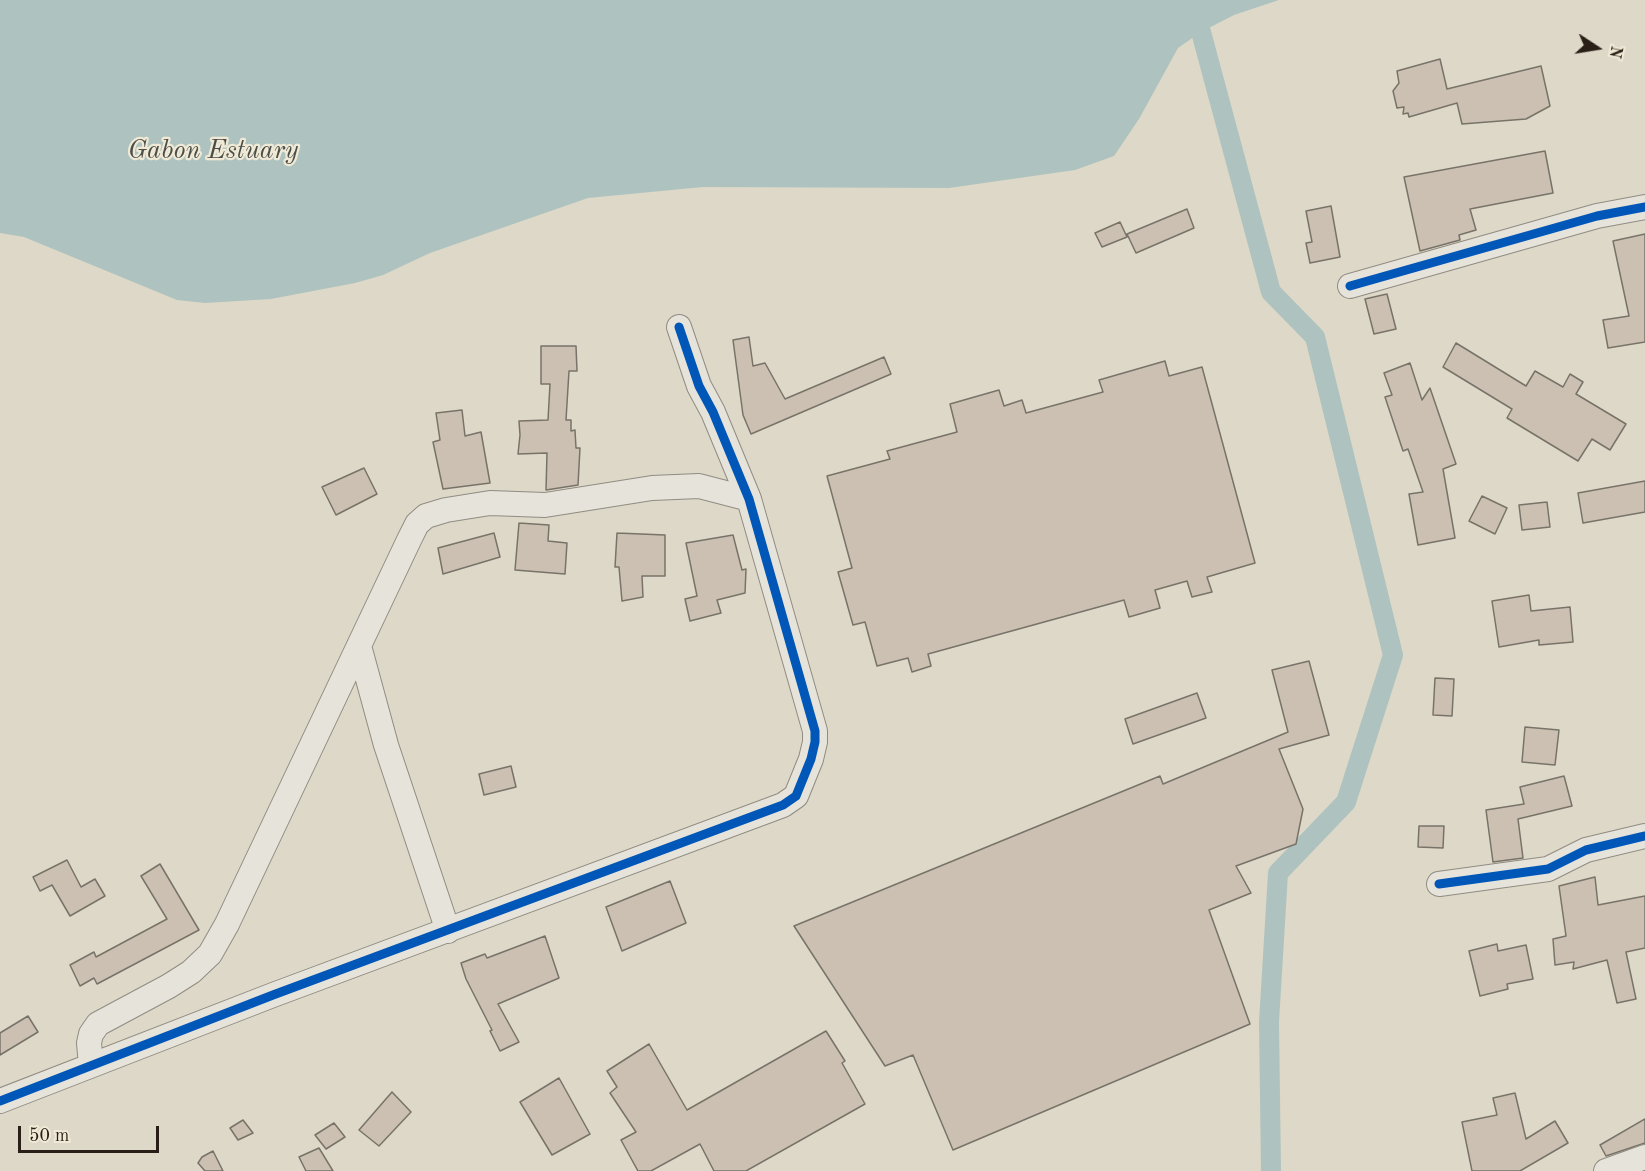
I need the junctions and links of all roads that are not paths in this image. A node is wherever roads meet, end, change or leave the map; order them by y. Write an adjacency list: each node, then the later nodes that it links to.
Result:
1 (1645, 207): 2 (street)
2 (1350, 286)
3 (679, 327): 4 (street)
4 (749, 499): 5 (street); 8 (street)
5 (359, 646): 8 (street); 9 (street)
6 (1645, 836): 7 (street)
7 (1439, 884)
8 (447, 931): 9 (street)
9 (91, 1065): 10 (street)
10 (0, 1101)
11 (1645, 1157): 12 (street)
12 (1606, 1171)

